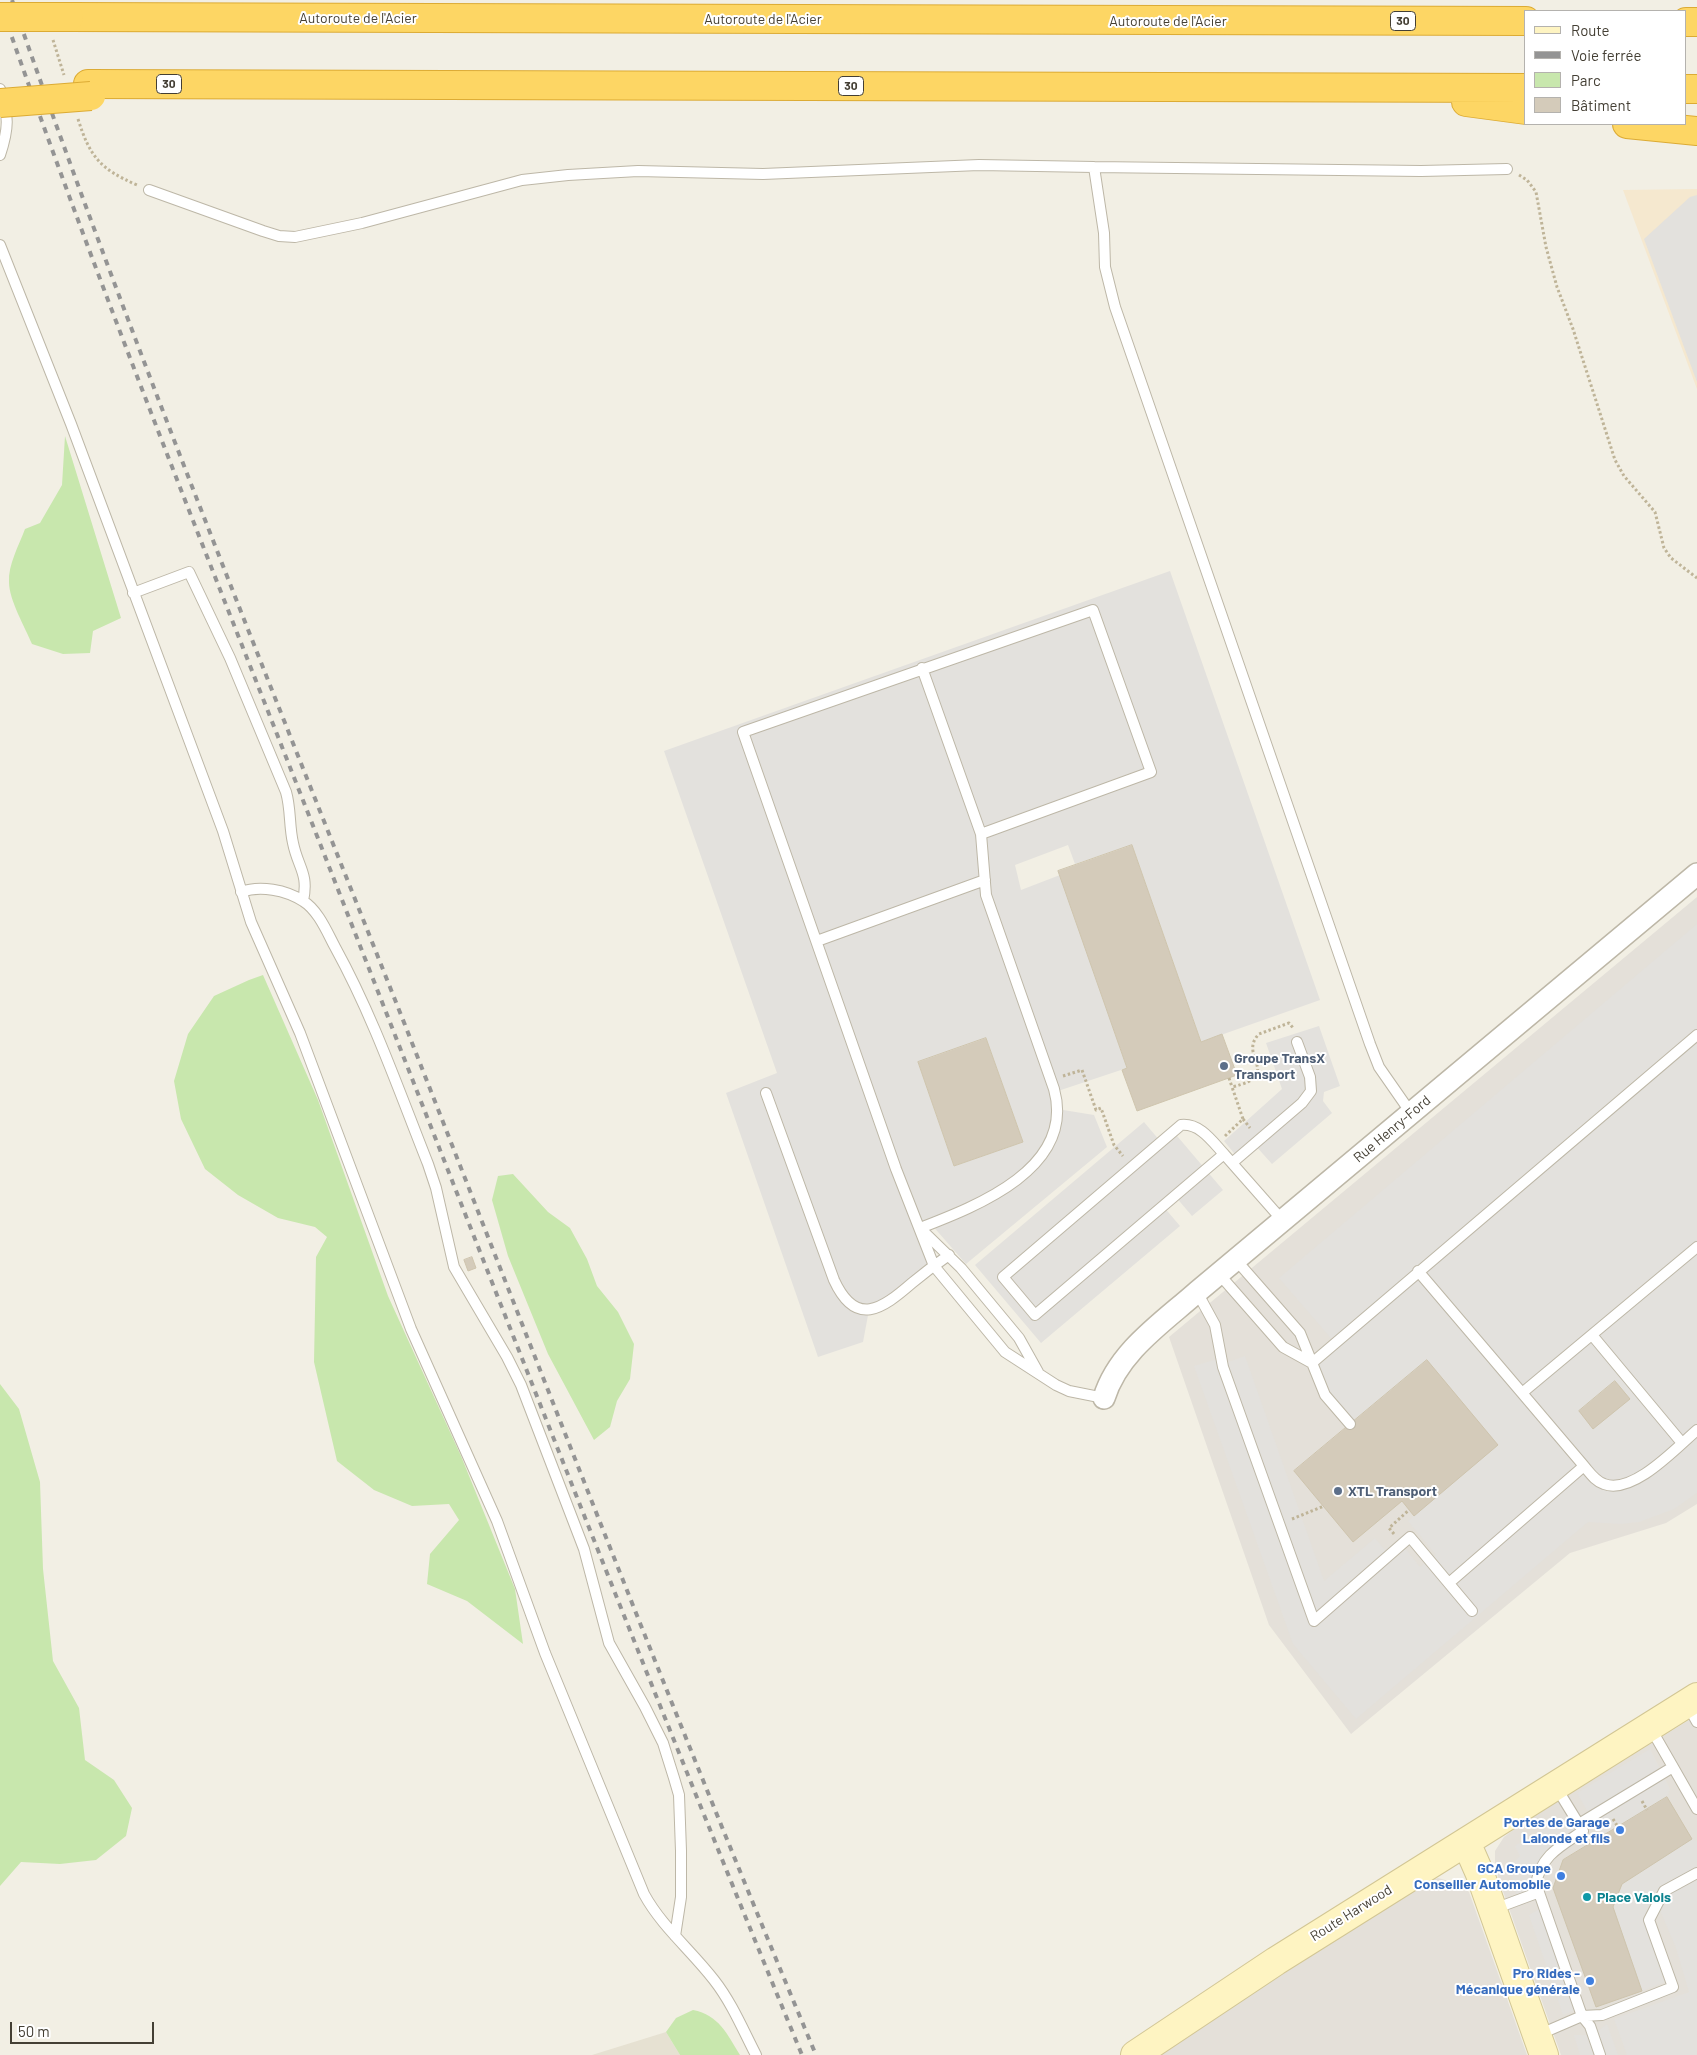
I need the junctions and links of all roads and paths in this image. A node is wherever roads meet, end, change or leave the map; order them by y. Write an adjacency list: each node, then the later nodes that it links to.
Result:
1 (773, 0): 3 (highway)
2 (0, 17): 3 (highway, Autoroute de l'Acier / 30, bridge)
3 (948, 20): 4 (highway, Autoroute de l'Acier / 30)
4 (1524, 21)
5 (0, 84): 9 (highway, 30)
6 (1356, 88): 7 (highway, 30); 9 (highway, 30); 11 (highway)
7 (1524, 88)
8 (0, 89): 14 (lane)
9 (90, 90): 10 (highway, bridge)
10 (0, 103)
11 (1524, 110)
12 (1637, 125): 13 (highway)
13 (1697, 131)
14 (0, 155)
15 (1094, 167): 16 (lane); 17 (lane); 34 (lane)
16 (1507, 169): 19 (path)
17 (149, 190)
18 (0, 245): 20 (lane)
19 (1697, 578)
20 (133, 593): 25 (lane); 26 (lane)
21 (922, 668): 22 (lane); 22 (lane); 27 (lane)
22 (981, 834): 24 (lane)
23 (1697, 874): 34 (street, Rue Henry-Ford)
24 (985, 880): 27 (lane); 31 (lane)
25 (241, 892): 26 (lane); 73 (lane)
26 (303, 901): 73 (lane)
27 (817, 941): 40 (lane)
28 (1697, 1036): 45 (lane)
29 (1296, 1038): 32 (path); 38 (lane)
30 (1229, 1078): 32 (path)
31 (1051, 1081): 36 (path); 40 (lane)
32 (1232, 1087): 35 (path)
33 (766, 1093): 44 (lane)
34 (1411, 1113): 39 (street, Rue Henry-Ford)
35 (1222, 1139)
36 (1114, 1145)
37 (1224, 1154): 37 (lane); 38 (lane)
38 (1232, 1163): 39 (lane)
39 (1283, 1221): 43 (street, Rue Henry-Ford)
40 (920, 1228): 42 (lane); 44 (lane)
41 (1697, 1247): 48 (lane)
42 (948, 1255): 44 (lane); 50 (lane)
43 (1236, 1260): 46 (street, Rue Henry-Ford); 49 (lane)
44 (934, 1266): 50 (lane)
45 (1418, 1271): 49 (lane); 51 (lane)
46 (1219, 1274): 47 (street, Rue Henry-Ford); 49 (lane)
47 (1197, 1292): 52 (street, Rue Henry-Ford); 61 (lane)
48 (1592, 1335): 51 (lane); 55 (lane)
49 (1312, 1363): 53 (lane)
50 (1038, 1373): 52 (lane)
51 (1522, 1393): 56 (lane)
52 (1104, 1398)
53 (1350, 1424)
54 (1697, 1430): 55 (lane)
55 (1682, 1443): 56 (lane)
56 (1584, 1466): 61 (lane)
57 (1324, 1506): 59 (path)
58 (1409, 1510): 60 (path)
59 (1302, 1515)
60 (1392, 1532)
61 (1449, 1583): 62 (lane)
62 (1472, 1611)
63 (1694, 1708): 64 (main road, Route Harwood)
64 (1650, 1727): 65 (lane); 66 (main road, Route Harwood)
65 (1673, 1767): 67 (lane); 68 (lane)
66 (1556, 1786): 68 (lane); 69 (main road, Route Harwood)
67 (1697, 1809)
68 (1579, 1824): 71 (lane)
69 (1466, 1842): 72 (main road); 77 (main road, Route Harwood)
70 (1697, 1873): 74 (lane)
71 (1537, 1893): 72 (lane); 74 (lane)
72 (1493, 1910): 75 (main road)
73 (675, 1936): 76 (lane)
74 (1582, 2016): 75 (lane); 78 (lane)
75 (1540, 2045)
76 (756, 2055)
77 (1135, 2055)
78 (1600, 2055)

